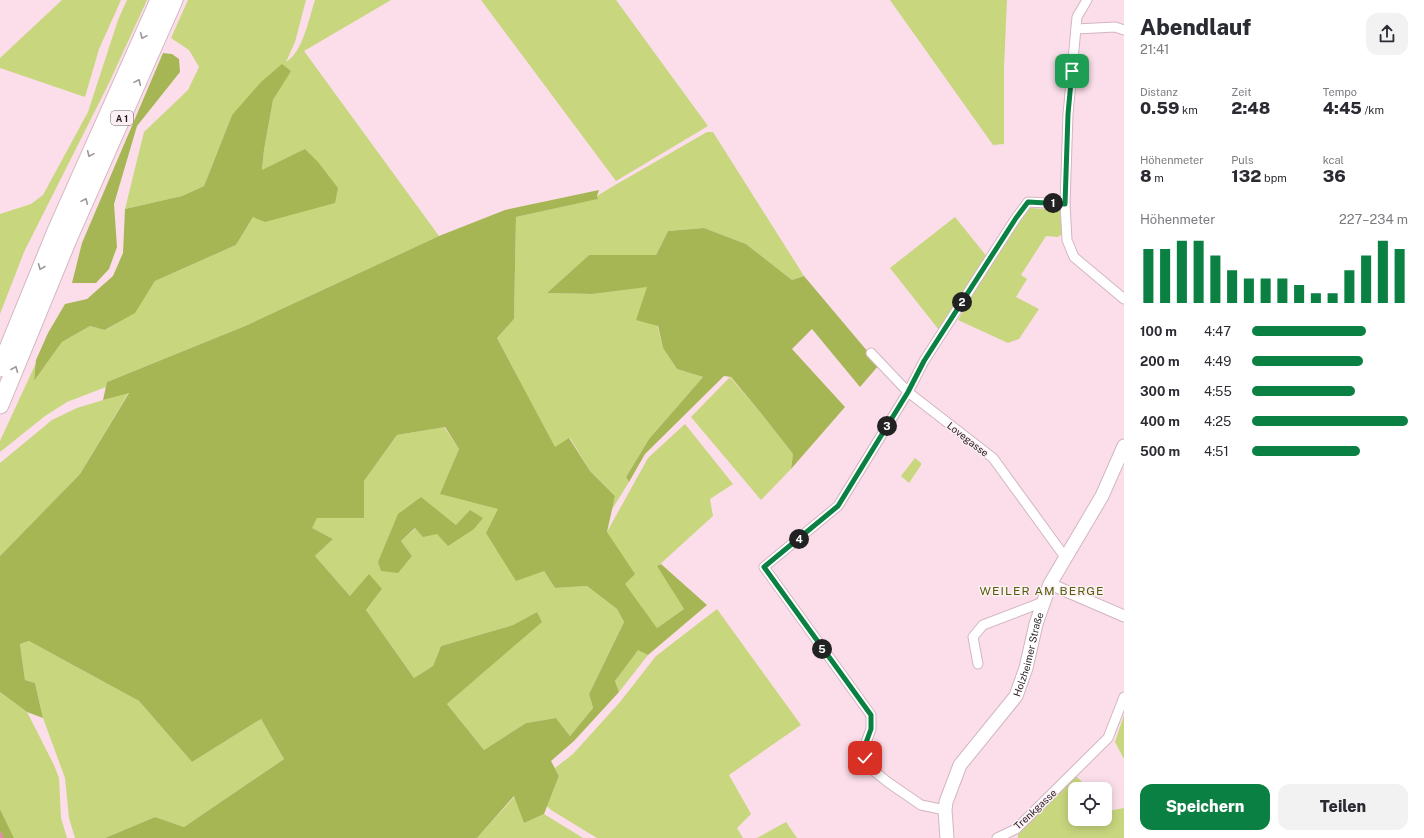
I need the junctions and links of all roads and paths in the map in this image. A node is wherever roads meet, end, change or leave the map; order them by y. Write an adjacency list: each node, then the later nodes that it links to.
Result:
1 (159, 0): 7 (highway, A 1, one-way to 7)
2 (174, 0): 7 (highway, A 1, one-way to 2)
3 (1087, 0): 4 (street)
4 (1076, 29): 5 (street); 6 (street)
5 (1124, 30)
6 (1065, 204): 8 (street); 11 (street)
7 (62, 234): 10 (highway, A 1, one-way to 10); 12 (highway, A 1, one-way to 7)
8 (1124, 300)
9 (871, 353): 11 (street, Lovegasse)
10 (0, 368)
11 (908, 392): 14 (street, Lovegasse); 20 (street)
12 (0, 405)
13 (1124, 446): 14 (main road, Holzheimer Straße)
14 (1065, 557): 15 (main road, Holzheimer Straße)
15 (1050, 584): 16 (main road, Holzheimer Straße); 17 (street)
16 (1043, 602): 18 (street); 20 (main road, Holzheimer Straße)
17 (1124, 616)
18 (978, 664)
19 (1124, 697): 22 (street, Trenkgasse)
20 (945, 810): 21 (main road, Holzheimer Straße)
21 (947, 838)
22 (997, 838)

